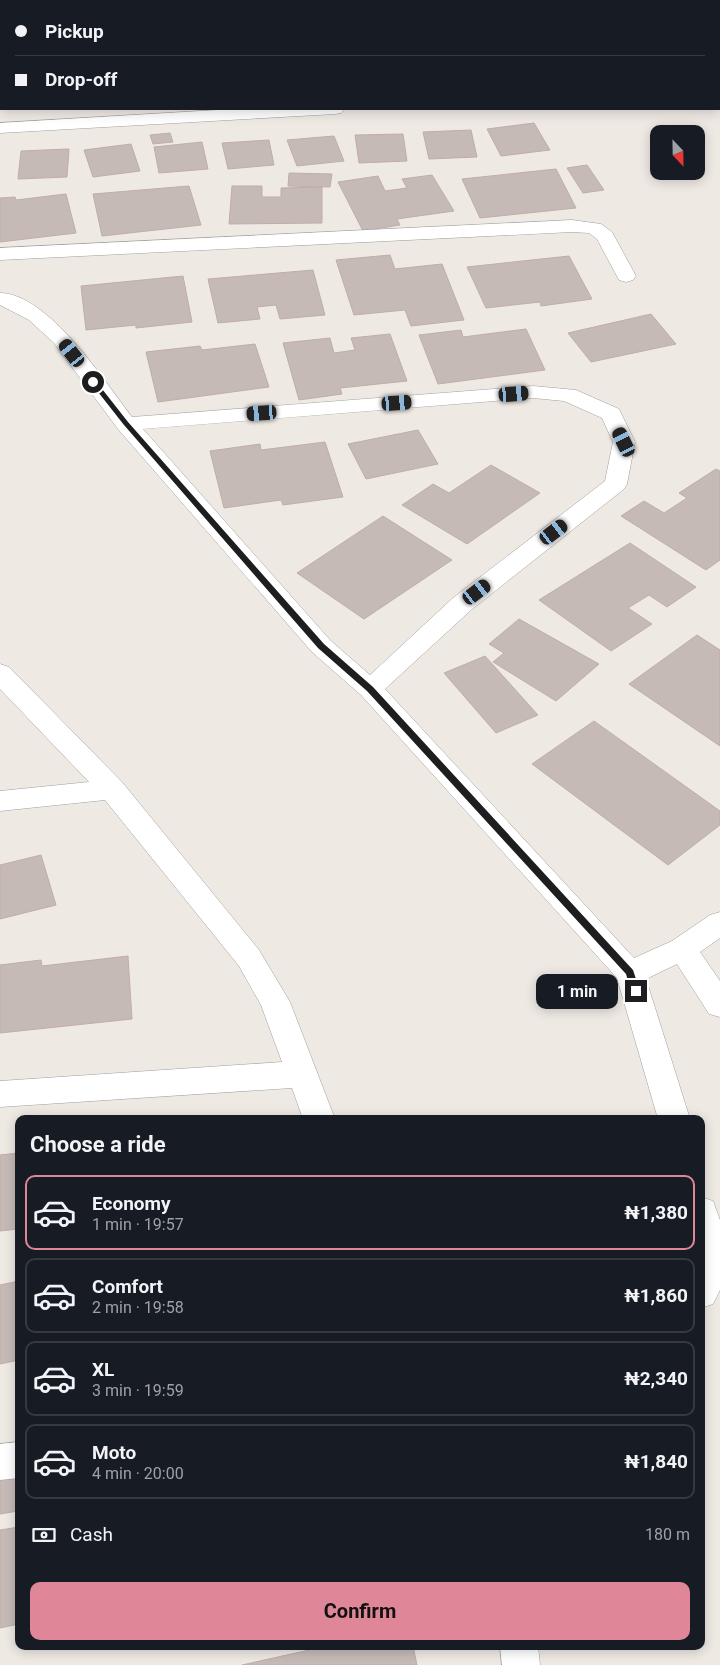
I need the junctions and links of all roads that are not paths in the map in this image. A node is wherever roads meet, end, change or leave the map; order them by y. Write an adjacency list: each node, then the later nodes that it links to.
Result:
1 (289, 110): 2 (street)
2 (243, 111): 3 (street)
3 (0, 128)
4 (0, 254): 5 (street)
5 (626, 276)
6 (0, 298): 7 (street)
7 (126, 424): 9 (street); 9 (street)
8 (0, 673): 10 (street)
9 (370, 689): 14 (street)
10 (112, 789): 11 (street); 16 (street)
11 (0, 801)
12 (720, 923): 13 (street)
13 (682, 949): 14 (street); 15 (street)
14 (630, 973): 19 (street)
15 (720, 1005)
16 (301, 1074): 17 (street); 18 (street)
17 (0, 1094)
18 (316, 1115)
19 (673, 1115)
20 (705, 1254): 21 (street)
21 (705, 1287)
22 (15, 1460): 23 (street)
23 (0, 1462)
24 (519, 1650): 25 (street)
25 (520, 1665)

